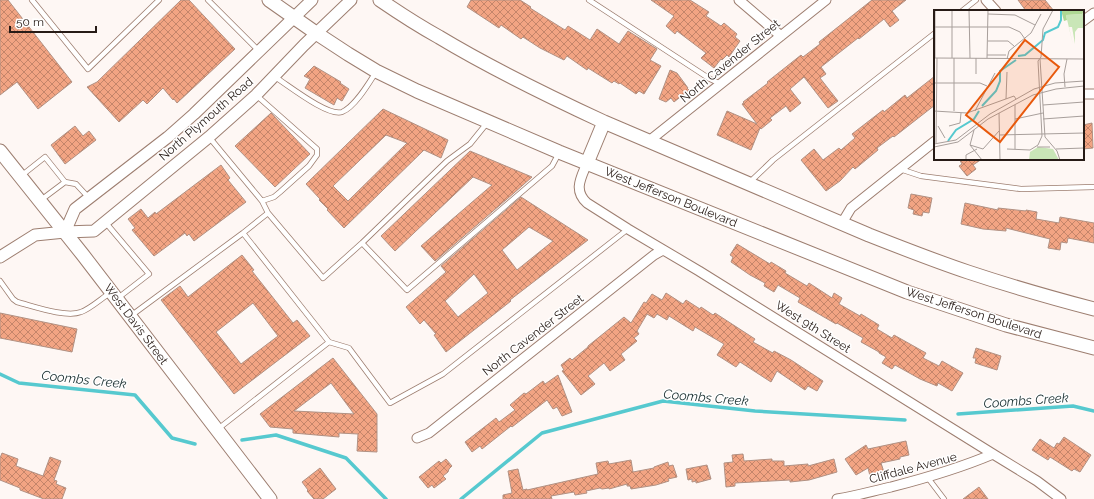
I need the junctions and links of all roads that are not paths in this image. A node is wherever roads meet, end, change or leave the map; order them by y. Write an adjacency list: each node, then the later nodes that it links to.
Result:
1 (32, 0): 2 (lane)
2 (159, 0)
3 (208, 0): 21 (lane)
4 (270, 0): 16 (main road, West Jefferson Boulevard)
5 (312, 0): 16 (street, North Plymouth Road)
6 (350, 0): 18 (street, North Plymouth Road)
7 (380, 0): 27 (main road)
8 (589, 0): 24 (lane)
9 (739, 0): 20 (street)
10 (826, 0): 20 (street, North Cavender Street)
11 (976, 0): 13 (lane)
12 (986, 0): 14 (street)
13 (963, 10)
14 (995, 10)
15 (1094, 13): 17 (street)
16 (294, 18): 18 (main road, West Jefferson Boulevard); 21 (street, North Plymouth Road)
17 (1084, 20)
18 (316, 33): 22 (main road, West Jefferson Boulevard); 23 (street, North Plymouth Road)
19 (934, 33): 37 (lane)
20 (780, 36): 24 (street, North Cavender Street)
21 (259, 51): 39 (street, North Plymouth Road)
22 (376, 71): 23 (lane); 26 (main road, West Jefferson Boulevard)
23 (274, 76): 25 (street, North Plymouth Road)
24 (721, 84): 29 (street, North Cavender Street)
25 (256, 94): 28 (street, North Plymouth Road); 41 (lane)
26 (488, 121): 32 (main road, West Jefferson Boulevard); 48 (lane)
27 (604, 122): 29 (main road); 33 (main road)
28 (209, 137): 41 (lane); 43 (street, North Plymouth Road)
29 (649, 141): 37 (main road)
30 (934, 141): 34 (street)
31 (0, 151): 35 (main road, West Davis Street)
32 (560, 152): 33 (main road, West Jefferson Boulevard); 48 (lane)
33 (587, 163): 45 (street, West 9th Street); 56 (main road, West Jefferson Boulevard)
34 (900, 169): 38 (lane); 44 (street)
35 (21, 176): 36 (lane); 40 (main road, West Davis Street)
36 (65, 182): 39 (lane); 40 (lane)
37 (749, 183): 44 (main road)
38 (1094, 187)
39 (89, 198): 46 (street, North Plymouth Road)
40 (40, 200): 46 (main road, West Davis Street)
41 (262, 201): 42 (lane)
42 (268, 213): 47 (lane); 48 (lane)
43 (105, 222): 46 (street, North Plymouth Road); 52 (lane)
44 (842, 223): 53 (main road)
45 (628, 229): 49 (street, West 9th Street); 55 (lane)
46 (65, 232): 50 (street, North Plymouth Road); 52 (main road, West Davis Street)
47 (243, 233): 54 (lane); 55 (lane)
48 (362, 243)
49 (663, 250): 58 (street, North Cavender Street); 59 (street, West 9th Street)
50 (0, 257)
51 (0, 281): 52 (lane)
52 (114, 295): 54 (main road, West Davis Street)
53 (1094, 309)
54 (130, 316): 57 (main road, West Davis Street)
55 (329, 342): 57 (lane)
56 (1094, 348)
57 (216, 430): 62 (main road, West Davis Street)
58 (416, 438)
59 (993, 454): 60 (street, Cliffdale Avenue); 65 (street, West 9th Street)
60 (928, 478): 61 (street, Cliffdale Avenue); 64 (lane)
61 (853, 498): 63 (street, Cliffdale Avenue)
62 (270, 499)
63 (837, 499)
64 (944, 499)
65 (1061, 499)

